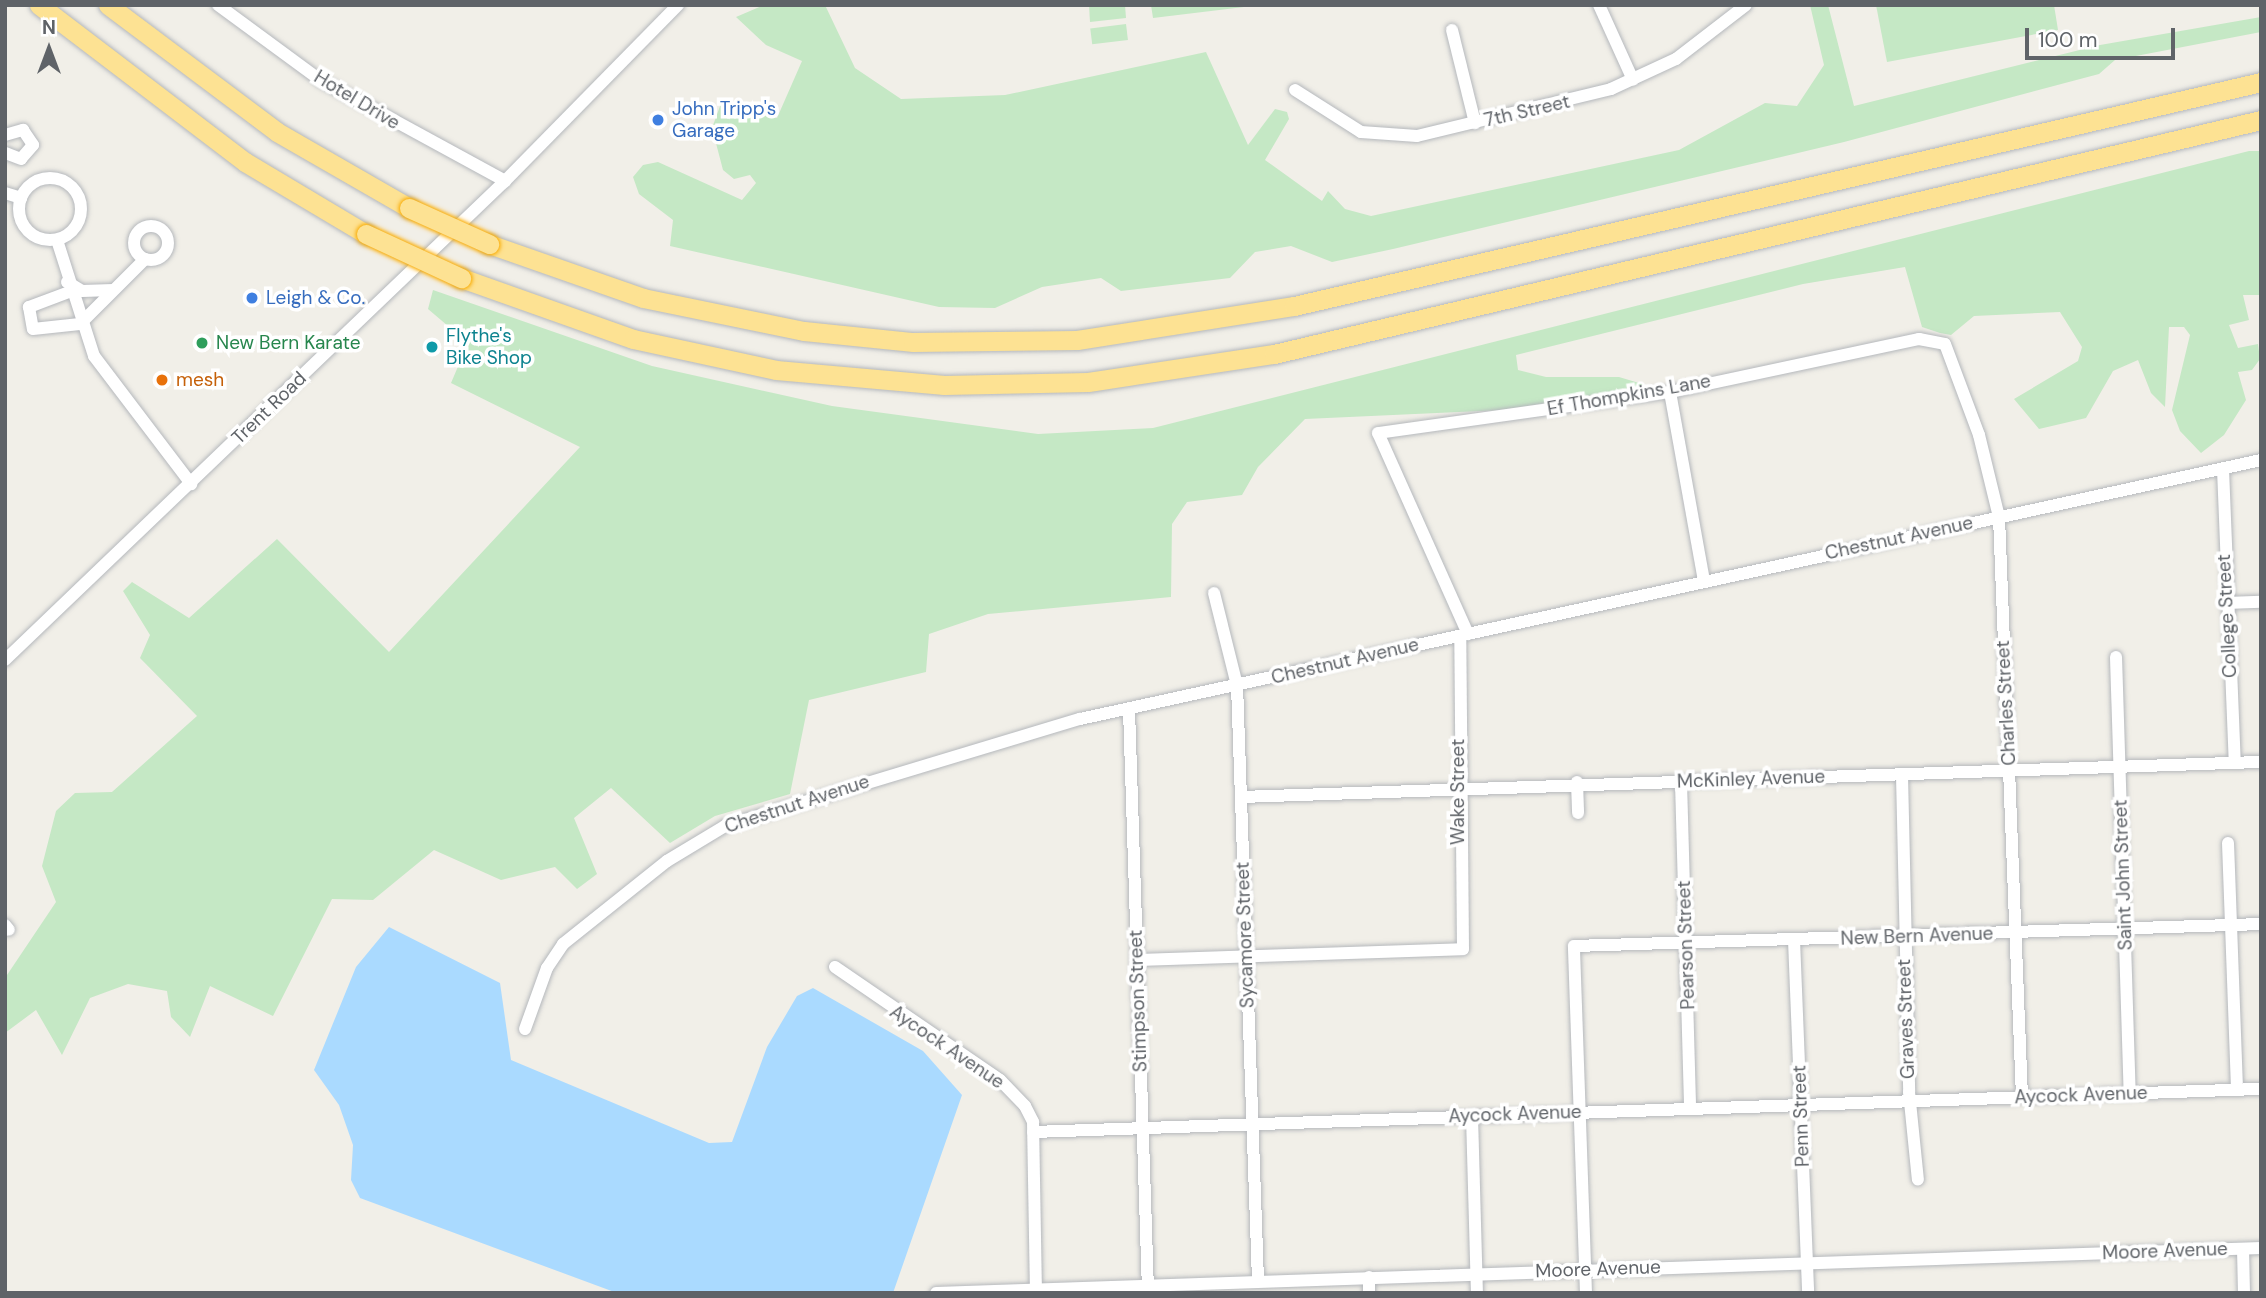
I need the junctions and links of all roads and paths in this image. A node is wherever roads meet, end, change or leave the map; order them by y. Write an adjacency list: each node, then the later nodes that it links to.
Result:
1 (26, 5): 9 (highway)
2 (39, 5): 9 (highway)
3 (218, 5): 19 (street, Hotel Drive)
4 (678, 5): 19 (street, Trent Road)
5 (1599, 5): 10 (street)
6 (1746, 5): 10 (street, 7th Street)
7 (120, 11): 11 (highway, bridge)
8 (1452, 30): 13 (street)
9 (76, 37): 14 (highway, bridge)
10 (1633, 80): 13 (street, 7th Street)
11 (2261, 82)
12 (1296, 90): 13 (street, 7th Street)
13 (1475, 122)
14 (2261, 122)
15 (5, 135): 17 (street)
16 (5, 153): 17 (street)
17 (26, 158): 18 (street)
18 (37, 181): 21 (street); 22 (street)
19 (505, 181): 32 (street, Trent Road)
20 (5, 193): 21 (street)
21 (21, 198): 22 (street)
22 (57, 240): 24 (street)
23 (145, 259): 25 (street)
24 (68, 287): 25 (street); 26 (street); 26 (street)
25 (114, 290): 26 (street)
26 (80, 324): 32 (street)
27 (1919, 340): 28 (street, Ef Thompkins Lane); 33 (street, Charles Street)
28 (1670, 392): 29 (street, Ef Thompkins Lane); 34 (street)
29 (1378, 433): 38 (street, Wake Street)
30 (2261, 460): 31 (street, Chestnut Avenue)
31 (2223, 469): 33 (street, Chestnut Avenue); 37 (street, College Street)
32 (191, 484): 40 (street, Trent Road)
33 (1999, 517): 34 (street, Chestnut Avenue); 46 (street, Charles Street)
34 (1703, 581): 38 (street, Chestnut Avenue)
35 (1214, 593): 41 (street, Sycamore Street)
36 (2261, 602): 37 (street)
37 (2226, 603): 43 (street, College Street)
38 (1464, 635): 41 (street, Chestnut Avenue); 50 (street, Wake Street)
39 (2116, 657): 45 (street, Saint John Street)
40 (5, 660)
41 (1237, 685): 42 (street, Chestnut Avenue); 51 (street, Sycamore Street)
42 (1129, 709): 61 (street, Stimpson Street); 64 (street, Chestnut Avenue)
43 (2235, 762): 44 (street, McKinley Avenue); 45 (street, McKinley Avenue)
44 (2261, 762)
45 (2118, 767): 46 (street, McKinley Avenue); 56 (street, Saint John Street)
46 (2010, 771): 47 (street, McKinley Avenue); 57 (street, Charles Street)
47 (1902, 775): 49 (street, McKinley Avenue); 58 (street, Graves Street)
48 (1577, 782): 49 (street, McKinley Avenue); 50 (street, McKinley Avenue); 52 (street)
49 (1681, 782): 60 (street, Pearson Street)
50 (1457, 786): 51 (street, McKinley Avenue); 62 (street, Wake Street)
51 (1241, 797): 62 (street, Sycamore Street)
52 (1578, 813)
53 (2228, 843): 55 (street)
54 (2261, 924): 55 (street, New Bern Avenue)
55 (2230, 925): 56 (street, New Bern Avenue); 66 (street)
56 (2125, 929): 57 (street, New Bern Avenue); 67 (street, Saint John Street)
57 (2015, 933): 58 (street, New Bern Avenue); 68 (street, Charles Street)
58 (1903, 936): 59 (street, New Bern Avenue); 69 (street, Graves Street)
59 (1794, 940): 60 (street, New Bern Avenue); 70 (street, Penn Street)
60 (1685, 944): 71 (street, Pearson Street); 72 (street, New Bern Avenue)
61 (1137, 960): 62 (street); 75 (street, Stimpson Street)
62 (1246, 960): 74 (street, Sycamore Street)
63 (835, 967): 76 (street, Aycock Avenue)
64 (525, 1029)
65 (2261, 1089): 66 (street, Aycock Avenue)
66 (2237, 1090): 67 (street, Aycock Avenue)
67 (2130, 1094): 68 (street, Aycock Avenue)
68 (2022, 1096): 69 (street, Aycock Avenue)
69 (1910, 1101): 70 (street, Aycock Avenue); 77 (street, Graves Street)
70 (1801, 1104): 71 (street, Aycock Avenue); 80 (street, Penn Street)
71 (1690, 1108): 72 (street, Aycock Avenue)
72 (1584, 1112): 73 (street, Aycock Avenue); 81 (street)
73 (1472, 1116): 74 (street, Aycock Avenue); 82 (street)
74 (1253, 1123): 75 (street, Aycock Avenue); 84 (street, Sycamore Street)
75 (1144, 1127): 76 (street, Aycock Avenue); 85 (street, Stimpson Street)
76 (1033, 1132): 86 (street)
77 (1918, 1180)
78 (2261, 1248): 79 (street, Moore Avenue)
79 (2243, 1249): 80 (street, Moore Avenue); 92 (street)
80 (1807, 1262): 81 (street, Moore Avenue); 91 (street, Penn Street)
81 (1585, 1269): 82 (street, Moore Avenue); 90 (street)
82 (1476, 1273): 83 (street, Moore Avenue); 89 (street)
83 (1369, 1277): 84 (street, Moore Avenue); 88 (street)
84 (1258, 1281): 85 (street, Moore Avenue)
85 (1148, 1289): 86 (street, Moore Avenue)
86 (1036, 1290): 87 (street, Moore Avenue)
87 (936, 1291)
88 (1369, 1293)
89 (1477, 1293)
90 (1586, 1293)
91 (1808, 1293)
92 (2244, 1293)

